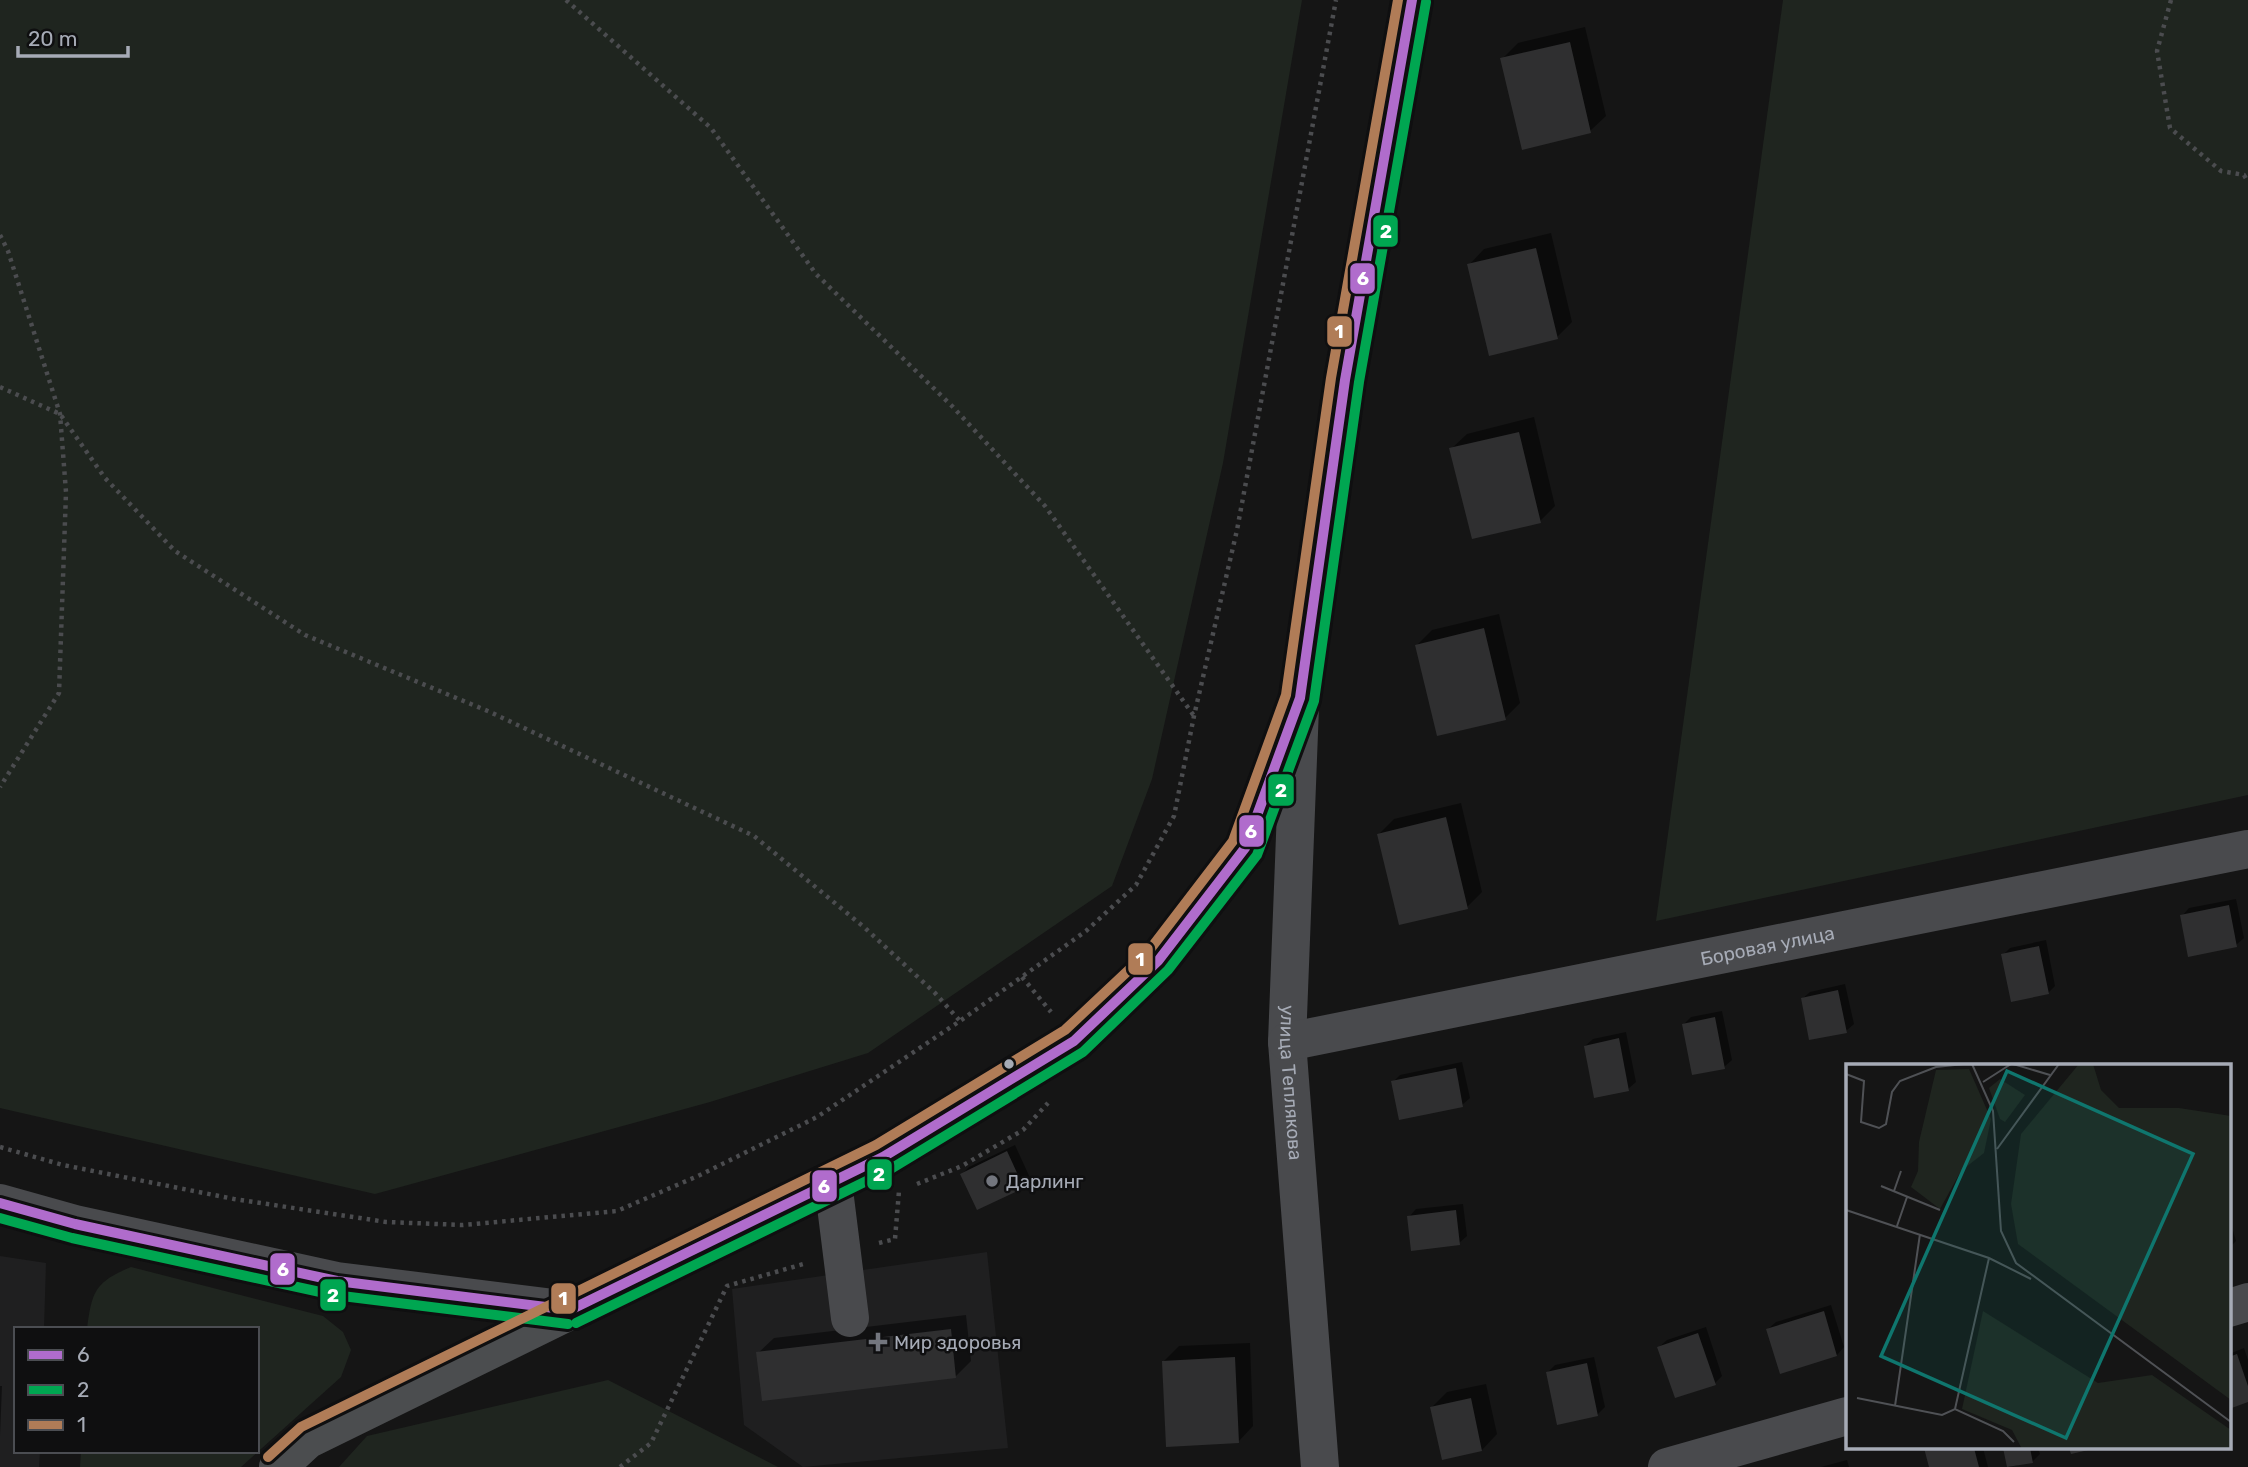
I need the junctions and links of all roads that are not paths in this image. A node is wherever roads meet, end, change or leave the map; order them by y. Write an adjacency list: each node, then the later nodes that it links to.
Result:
1 (1412, 0): 2 (main road)
2 (1300, 698): 4 (street, улица Теплякова); 5 (main road)
3 (2248, 849): 4 (street, Боровая улица)
4 (1287, 1042): 13 (street, улица Теплякова)
5 (833, 1182): 9 (main road); 10 (street)
6 (0, 1203): 9 (street)
7 (2248, 1302): 8 (street)
8 (2230, 1308)
9 (570, 1310): 12 (main road)
10 (850, 1318)
11 (1846, 1416): 14 (street)
12 (278, 1467)
13 (1320, 1467)
14 (1667, 1467)

